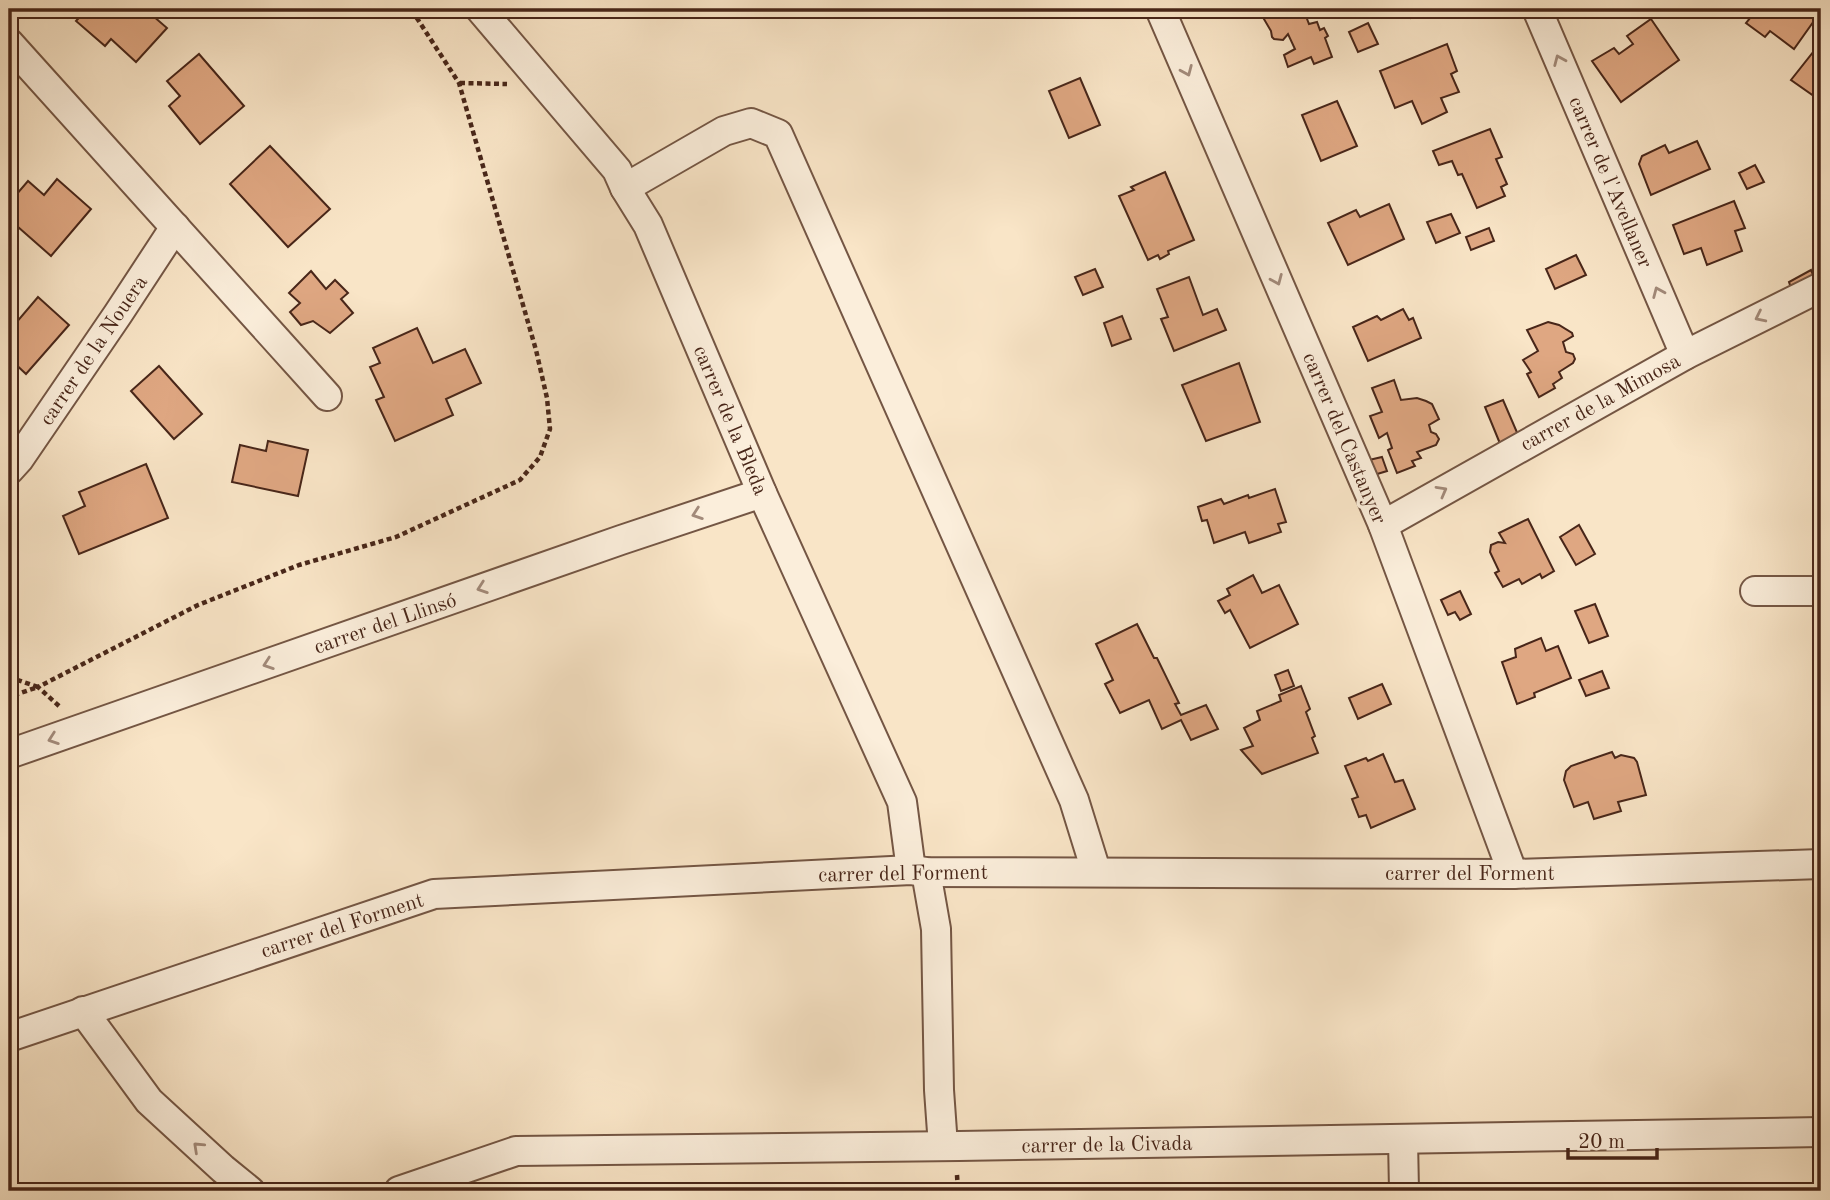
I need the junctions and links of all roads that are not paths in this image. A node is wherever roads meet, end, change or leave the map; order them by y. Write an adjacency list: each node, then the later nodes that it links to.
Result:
1 (480, 9): 5 (street, carrer de la Bleda)
2 (1160, 9): 12 (street, carrer del Castanyer, one-way to 12)
3 (1537, 9): 8 (street, carrer de l'Avellaner, one-way to 3)
4 (9, 43): 6 (street)
5 (625, 188): 11 (street, carrer de la Bleda); 18 (street)
6 (174, 227): 9 (street); 10 (street, carrer de la Nouera)
7 (1821, 287): 8 (street, carrer de la Mimosa, one-way to 8)
8 (1685, 355): 12 (street, carrer de la Mimosa, one-way to 8)
9 (327, 396)
10 (9, 470)
11 (762, 492): 15 (street, carrer del Llinsó, one-way to 15); 17 (street, carrer de la Bleda)
12 (1383, 525): 19 (street, carrer del Castanyer)
13 (1821, 591): 14 (street)
14 (1755, 592)
15 (9, 754)
16 (1821, 864): 19 (street, carrer del Forment)
17 (918, 871): 18 (street, carrer del Forment); 20 (street, carrer del Forment); 24 (street, carrer de la Bleda)
18 (1096, 871): 19 (street, carrer del Forment)
19 (1513, 874)
20 (83, 1012): 21 (street, carrer del Forment); 25 (street, one-way to 20)
21 (9, 1037)
22 (1821, 1132): 23 (street, carrer de la Civada)
23 (1403, 1139): 24 (street, carrer de la Civada); 27 (street)
24 (943, 1146): 26 (street, carrer de la Civada)
25 (250, 1191)
26 (399, 1191)
27 (1404, 1191)

